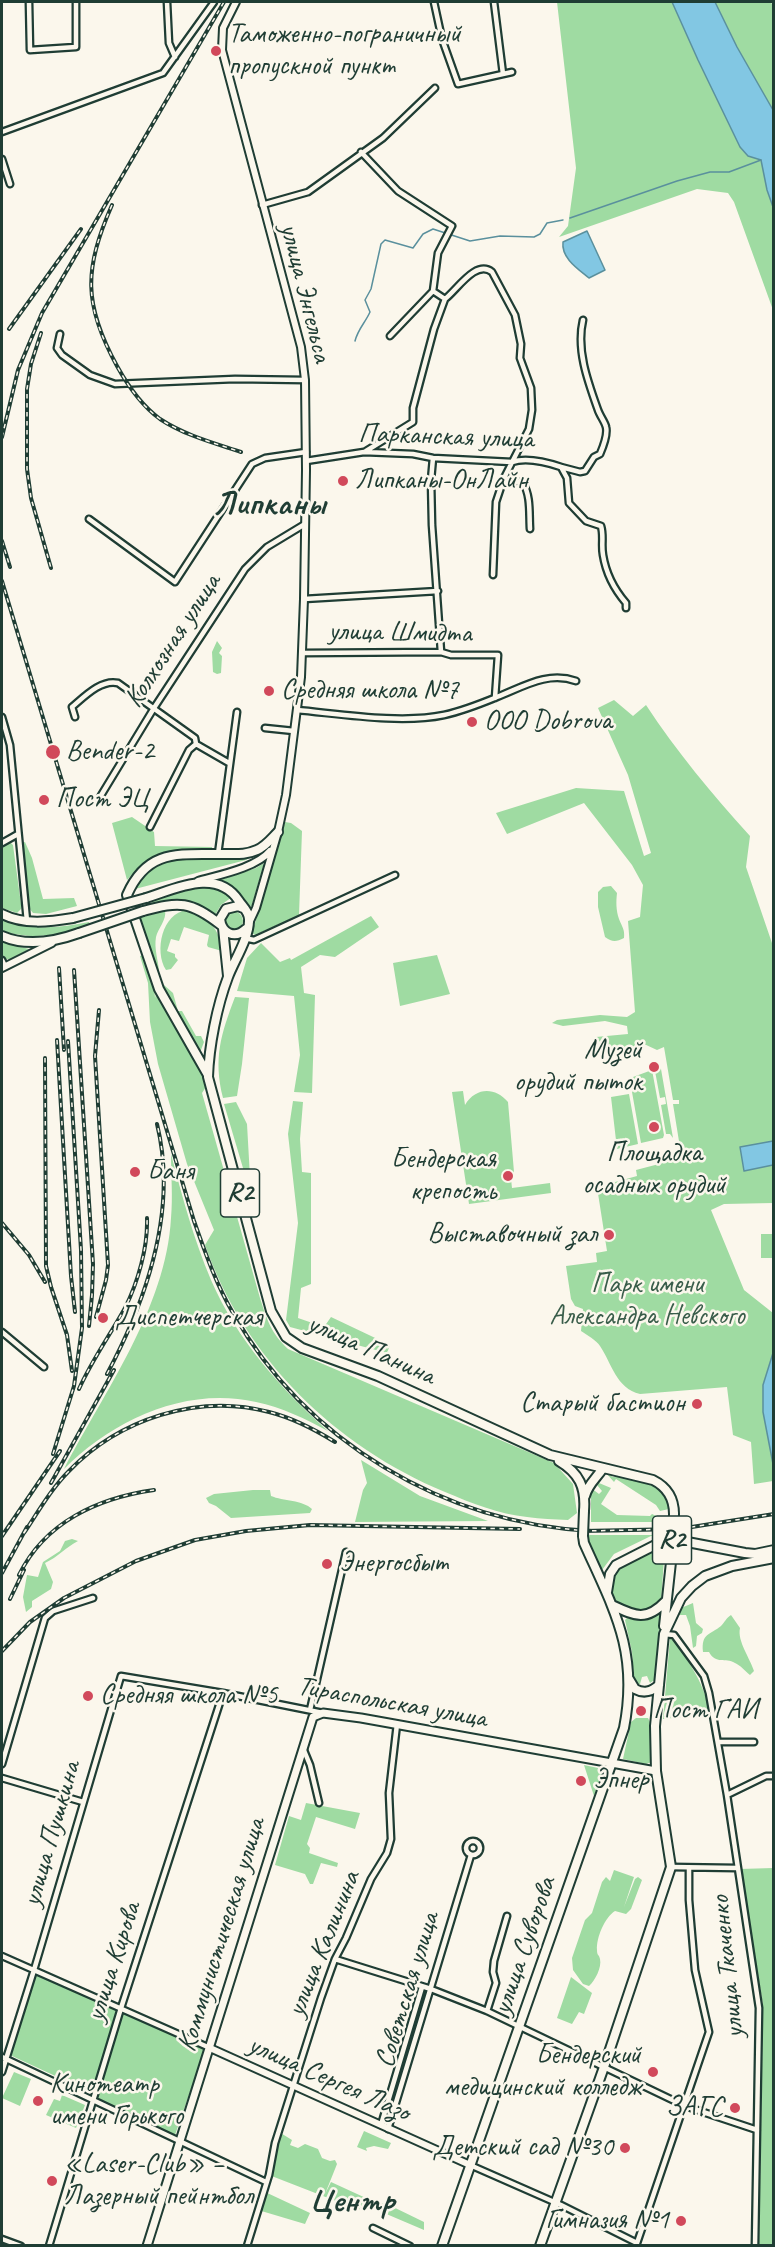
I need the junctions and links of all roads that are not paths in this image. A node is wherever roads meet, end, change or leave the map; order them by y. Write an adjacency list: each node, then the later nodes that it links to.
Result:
1 (29, 2): 2 (street)
2 (76, 2)
3 (167, 2): 8 (street)
4 (214, 2): 8 (street)
5 (236, 2): 16 (street, улица Энгельса)
6 (434, 2): 10 (street)
7 (494, 2): 10 (street)
8 (175, 57): 12 (street)
9 (512, 72): 10 (street)
10 (503, 74)
11 (435, 88): 13 (street)
12 (2, 132)
13 (361, 152): 16 (street); 17 (street)
14 (2, 159): 15 (street)
15 (10, 184)
16 (262, 205): 22 (street, улица Энгельса)
17 (433, 291): 18 (street); 21 (street)
18 (445, 299): 24 (street); 27 (street)
19 (583, 320): 28 (street)
20 (60, 334): 22 (street)
21 (390, 336)
22 (305, 380): 23 (street, улица Энгельса)
23 (306, 452): 26 (street, улица Энгельса); 30 (street)
24 (364, 452): 25 (street, Парканская улица); 26 (street, Парканская улица)
25 (433, 458): 27 (street, Парканская улица); 34 (street)
26 (306, 461): 31 (street, улица Энгельса)
27 (512, 462): 28 (street, Парканская улица); 29 (street)
28 (561, 467): 36 (street, Парканская улица)
29 (504, 478): 32 (street); 33 (street)
30 (89, 519)
31 (305, 524): 35 (street, улица Энгельса); 41 (street, Колхозная улица)
32 (530, 529)
33 (493, 575)
34 (438, 591): 35 (street); 37 (street)
35 (304, 599): 38 (street, улица Энгельса)
36 (626, 608)
37 (441, 652): 38 (street, улица Шмидта); 40 (street, улица Шмидта)
38 (303, 653): 42 (street, улица Энгельса)
39 (576, 681): 40 (street)
40 (495, 698): 42 (street)
41 (154, 708): 45 (street); 48 (street); 50 (street, Колхозная улица)
42 (297, 710): 47 (street, улица Энгельса)
43 (237, 711): 49 (street)
44 (2, 717): 53 (street)
45 (75, 717)
46 (265, 728): 47 (street)
47 (294, 731): 52 (street, улица Энгельса)
48 (196, 744): 49 (street); 51 (street)
49 (230, 763): 56 (street)
50 (97, 802)
51 (150, 827)
52 (278, 832): 55 (street, улица Энгельса); 56 (main road)
53 (18, 834): 54 (street); 61 (street)
54 (2, 843)
55 (273, 849): 58 (street); 62 (street, улица Энгельса)
56 (218, 854): 69 (main road)
57 (395, 875): 65 (street)
58 (198, 881): 59 (main road); 61 (main road, bridge)
59 (243, 908): 62 (main road); 63 (main road)
60 (2, 914): 61 (main road)
61 (27, 921)
62 (249, 924): 63 (main road); 65 (main road, R2)
63 (222, 927): 66 (main road, bridge); 68 (main road, R2)
64 (2, 936): 66 (main road)
65 (244, 938): 68 (main road, R2)
66 (53, 942): 67 (street)
67 (3, 964)
68 (228, 976): 69 (main road, улица Панина / R2)
69 (208, 1077): 72 (main road, улица Панина / R2)
70 (2, 1332): 71 (street)
71 (44, 1367)
72 (550, 1455): 73 (main road, R2); 74 (main road, R2)
73 (603, 1468): 74 (main road); 80 (main road, R2, bridge)
74 (585, 1496): 78 (main road, улица Суворова, bridge)
75 (774, 1550): 77 (main road, R2)
76 (346, 1552): 87 (street)
77 (767, 1556): 78 (main road, R2); 82 (main road, R2)
78 (606, 1593): 81 (main road, улица Суворова)
79 (93, 1598): 94 (street)
80 (666, 1601): 81 (main road, R2); 82 (main road, R2)
81 (612, 1605): 84 (main road, улица Суворова)
82 (664, 1634): 85 (main road, R2); 90 (street, улица Ткаченко)
83 (121, 1676): 86 (street, Тираспольская улица); 99 (street, улица Пушкина)
84 (629, 1677): 85 (main road); 93 (main road, улица Суворова)
85 (659, 1685): 95 (main road)
86 (223, 1693): 87 (street, Тираспольская улица); 111 (street, улица Кирова)
87 (310, 1710): 88 (street, Тираспольская улица)
88 (323, 1713): 89 (main road, Тираспольская улица); 92 (main road, Коммунистическая улица)
89 (397, 1724): 93 (main road, Тираспольская улица); 107 (street, улица Калинина)
90 (718, 1742): 91 (street); 98 (street, улица Ткаченко)
91 (754, 1742)
92 (303, 1747): 100 (street); 114 (main road, Коммунистическая улица)
93 (613, 1763): 95 (main road, Тираспольская улица); 113 (main road, улица Суворова)
94 (2, 1764)
95 (656, 1771): 102 (main road)
96 (774, 1776): 98 (street)
97 (2, 1778): 99 (street)
98 (727, 1796): 104 (street, улица Ткаченко)
99 (83, 1802): 108 (street, улица Пушкина)
100 (319, 1803)
101 (471, 1855): 110 (street, Советская улица)
102 (671, 1867): 103 (street); 116 (main road)
103 (688, 1868): 104 (street); 120 (street)
104 (737, 1868): 123 (street, улица Ткаченко)
105 (507, 1916): 112 (street)
106 (2, 1956): 108 (street, улица Сергея Лазо)
107 (335, 1959): 109 (street); 118 (street, улица Калинина)
108 (34, 1970): 111 (street, улица Сергея Лазо); 115 (street, улица Пушкина)
109 (422, 1987): 110 (street); 121 (street, Советская улица)
110 (431, 1989): 112 (street); 122 (street, Советская улица)
111 (121, 2008): 114 (street, улица Сергея Лазо); 119 (street, улица Кирова)
112 (487, 2011): 113 (street)
113 (521, 2026): 116 (street); 125 (main road, улица Суворова)
114 (210, 2048): 118 (street, улица Сергея Лазо); 124 (main road, Коммунистическая улица)
115 (4, 2058): 117 (street, улица Пушкина); 119 (street)
116 (604, 2067): 120 (street); 127 (main road)
117 (2, 2072)
118 (294, 2086): 121 (street, улица Сергея Лазо); 126 (street, улица Калинина)
119 (93, 2101): 124 (street); 132 (street, улица Кирова)
120 (685, 2106): 123 (street); 130 (street)
121 (381, 2125): 122 (street, улица Сергея Лазо)
122 (388, 2129): 125 (street, улица Сергея Лазо)
123 (757, 2130): 138 (street, улица Ткаченко)
124 (179, 2141): 126 (street); 133 (main road, Коммунистическая улица)
125 (470, 2165): 127 (street, улица Сергея Лазо); 136 (main road, улица Суворова)
126 (266, 2182): 134 (street, улица Калинина)
127 (555, 2203): 130 (street, улица Сергея Лазо); 137 (main road)
128 (373, 2228): 135 (street)
129 (2, 2239): 131 (street)
130 (637, 2244)
131 (21, 2246)
132 (49, 2246)
133 (147, 2246)
134 (247, 2246)
135 (410, 2246)
136 (442, 2246)
137 (540, 2246)
138 (755, 2246)

